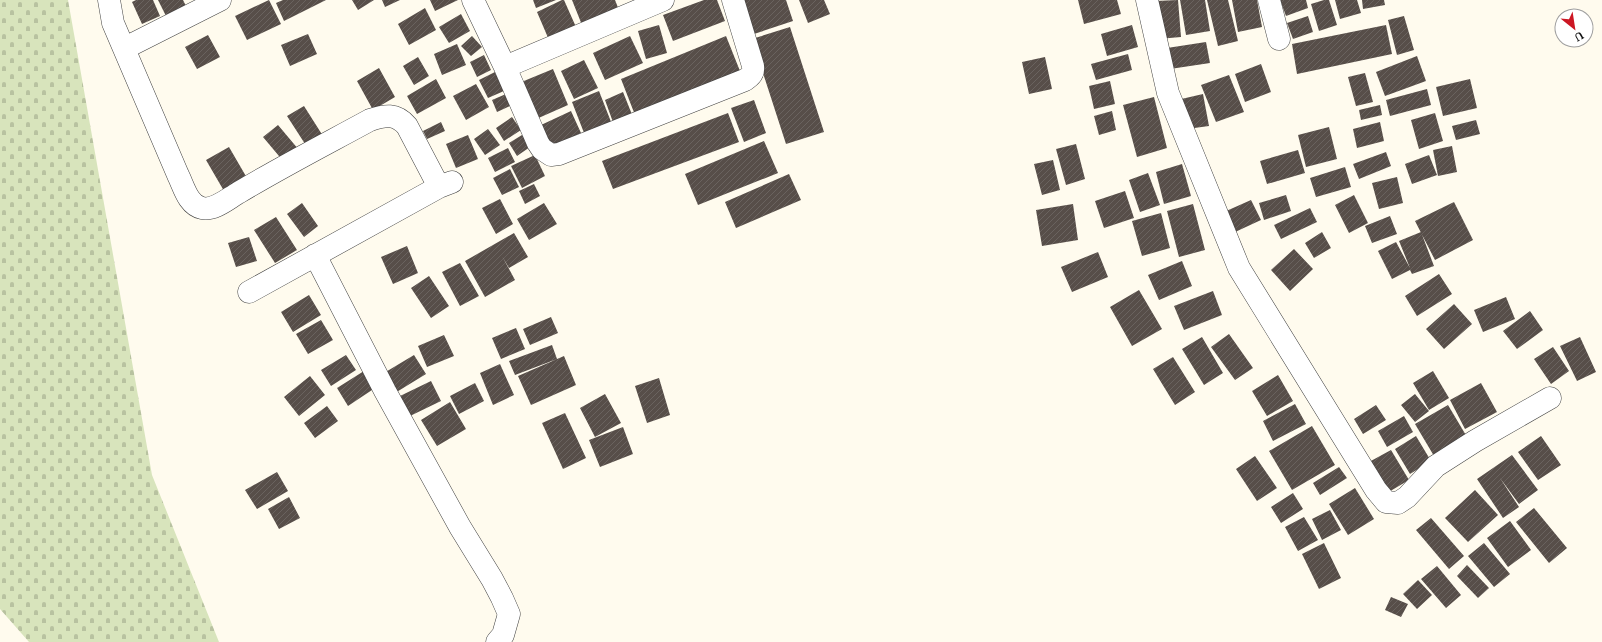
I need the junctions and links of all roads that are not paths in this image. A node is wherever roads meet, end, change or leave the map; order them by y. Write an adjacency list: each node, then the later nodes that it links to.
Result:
1 (109, 0): 10 (street)
2 (220, 0): 10 (street)
3 (473, 0): 11 (street)
4 (663, 0): 8 (street)
5 (733, 0): 11 (street)
6 (1147, 0): 14 (street)
7 (1269, 0): 9 (street)
8 (624, 8): 11 (street)
9 (1279, 39)
10 (125, 48): 12 (street)
11 (505, 67)
12 (315, 254): 13 (street); 15 (street)
13 (249, 292)
14 (1550, 398)
15 (497, 642)

